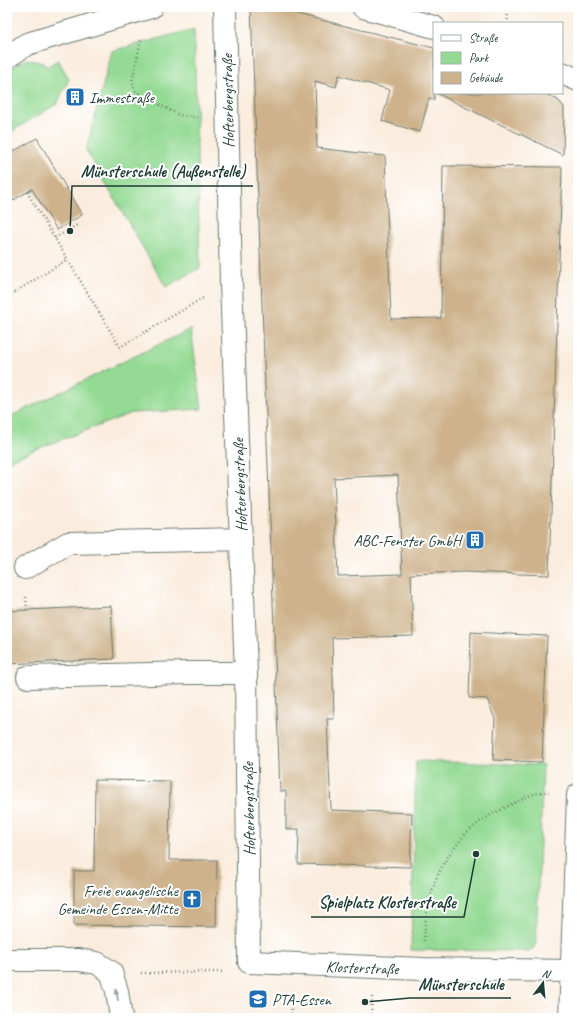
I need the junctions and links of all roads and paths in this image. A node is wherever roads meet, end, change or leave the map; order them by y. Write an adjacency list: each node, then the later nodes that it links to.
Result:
1 (225, 7): 10 (street, Hofterbergstraße)
2 (363, 7): 6 (street)
3 (508, 7): 5 (path)
4 (149, 8): 7 (street); 10 (path)
5 (508, 22)
6 (433, 27)
7 (7, 56)
8 (563, 73): 9 (street)
9 (578, 80)
10 (227, 118): 15 (street, Hofterbergstraße)
11 (27, 192): 13 (path)
12 (79, 224): 13 (path)
13 (55, 238): 14 (path)
14 (68, 260): 15 (path); 16 (path)
15 (231, 283): 17 (street, Hofterbergstraße)
16 (7, 297)
17 (241, 539): 18 (street); 19 (street, Hofterbergstraße)
18 (25, 568)
19 (246, 673): 20 (street); 25 (street, Hofterbergstraße)
20 (28, 677)
21 (556, 792): 26 (path)
22 (578, 795): 23 (street)
23 (574, 959): 26 (street, Klosterstraße); 31 (street)
24 (7, 960): 27 (street)
25 (249, 962): 26 (street, Klosterstraße); 27 (path)
26 (423, 969)
27 (111, 972): 29 (street, one-way to 27)
28 (292, 1008): 30 (path)
29 (121, 1018)
30 (291, 1018)
31 (570, 1018)

